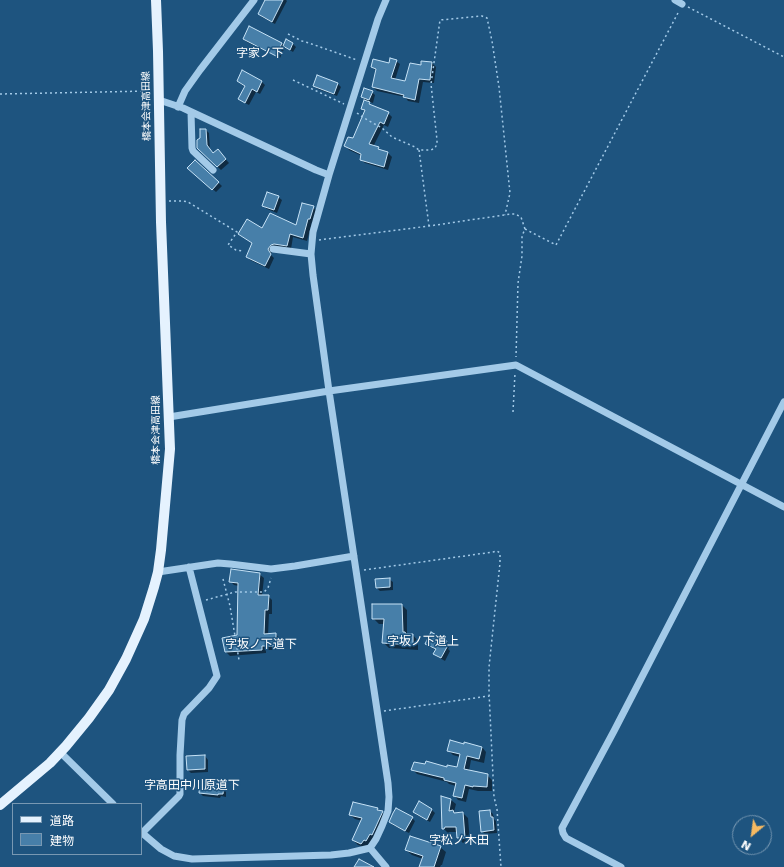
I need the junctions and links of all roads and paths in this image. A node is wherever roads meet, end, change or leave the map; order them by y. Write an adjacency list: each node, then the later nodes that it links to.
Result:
1 (156, 0): 11 (main road, 橋本会津高田線)
2 (254, 0): 12 (street)
3 (384, 0): 8 (street)
4 (674, 0): 5 (street)
5 (682, 4): 7 (path); 21 (path)
6 (288, 34): 8 (path)
7 (784, 57)
8 (365, 62): 13 (street)
9 (293, 80): 13 (path)
10 (0, 94): 11 (path)
11 (159, 95): 12 (street); 18 (main road, 橋本会津高田線)
12 (178, 107): 14 (street)
13 (351, 107): 15 (path); 17 (street)
14 (191, 112): 16 (street); 17 (street)
15 (419, 150): 19 (path); 20 (path)
16 (213, 170)
17 (329, 176): 22 (street)
18 (161, 201): 24 (path); 30 (main road, 橋本会津高田線)
19 (505, 215): 20 (path); 21 (path)
20 (429, 226): 22 (path)
21 (525, 229): 26 (path)
22 (312, 241): 25 (street)
23 (273, 249): 25 (street)
24 (242, 251)
25 (311, 254): 27 (street)
26 (516, 365): 27 (street); 29 (path); 31 (street)
27 (329, 391): 30 (street); 33 (street)
28 (784, 402): 31 (street)
29 (513, 412)
30 (168, 417): 37 (main road, 橋本会津高田線)
31 (741, 484): 32 (street); 51 (street)
32 (784, 507)
33 (354, 556): 35 (street); 36 (street)
34 (189, 568): 35 (street); 37 (street); 40 (street)
35 (273, 568): 39 (path)
36 (356, 571): 42 (path); 43 (street)
37 (158, 572): 44 (main road, 橋本会津高田線)
38 (223, 580): 39 (path)
39 (226, 594): 40 (path); 41 (path)
40 (198, 602): 47 (street)
41 (239, 660)
42 (489, 696): 43 (path); 50 (path)
43 (377, 712): 48 (street)
44 (60, 752): 45 (street); 46 (main road, 橋本会津高田線)
45 (111, 803)
46 (0, 805)
47 (142, 833): 48 (street)
48 (370, 848): 49 (street)
49 (386, 867)
50 (501, 867)
51 (621, 867)

